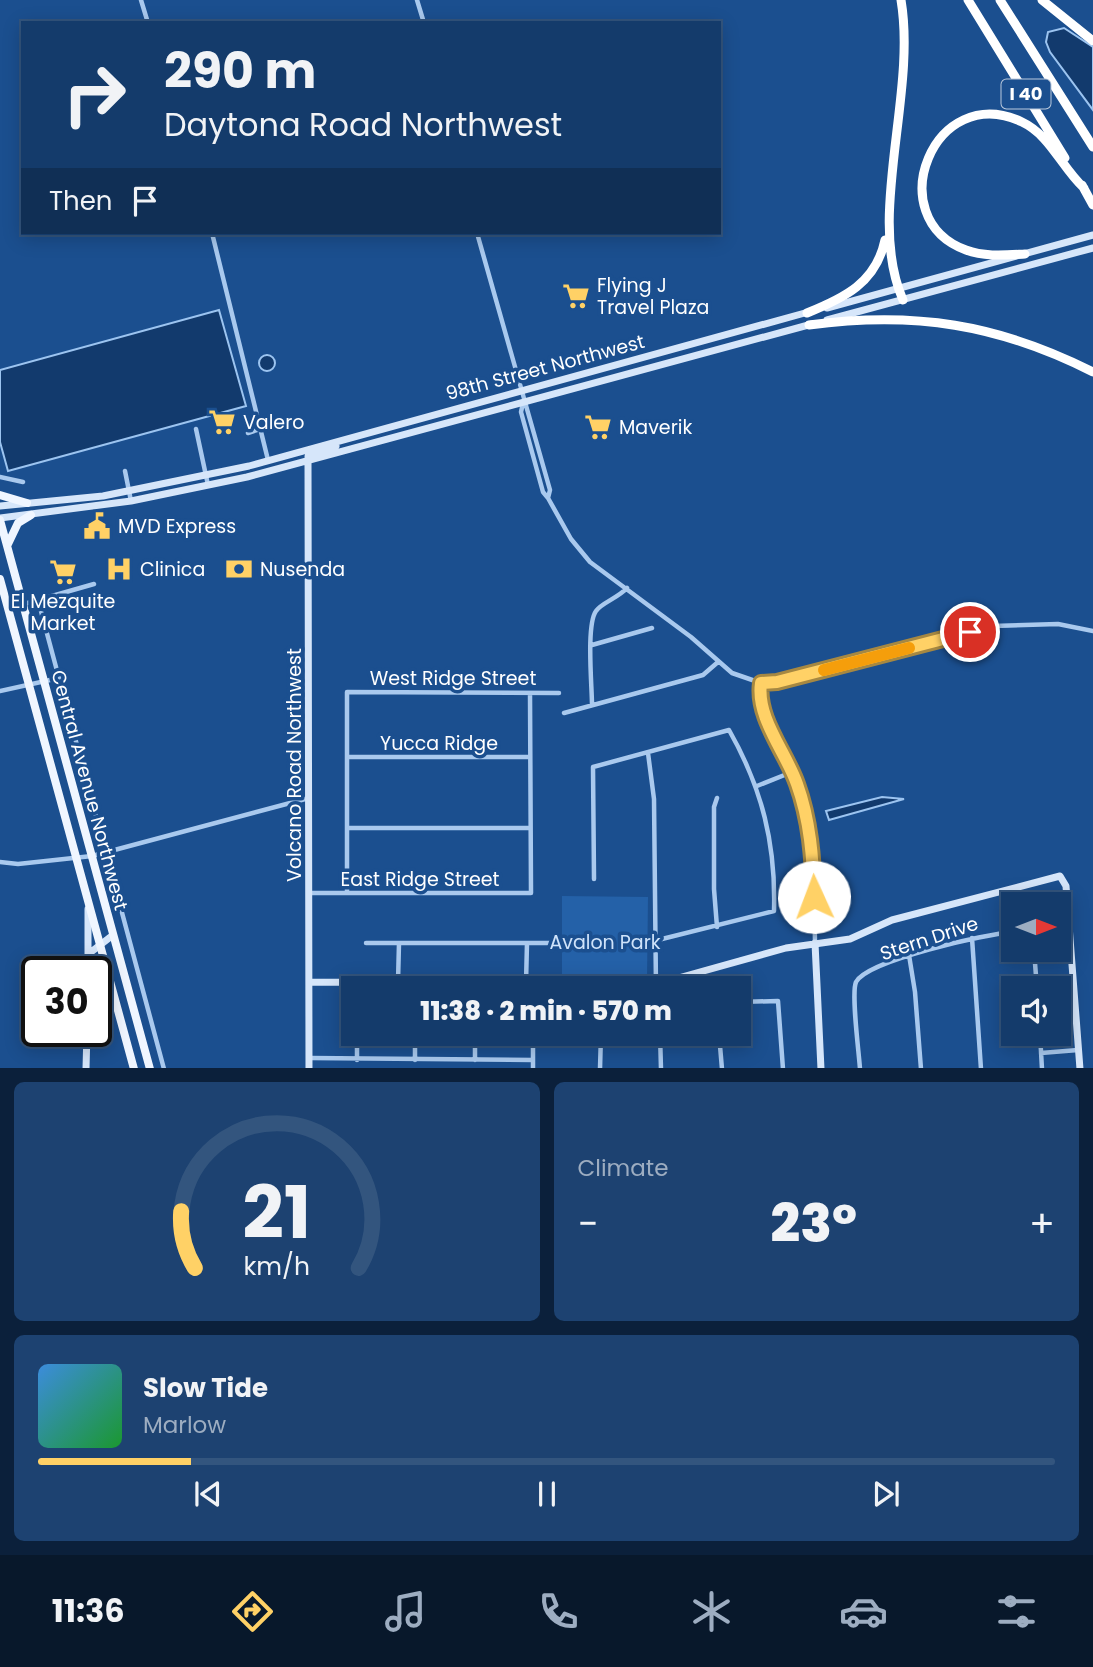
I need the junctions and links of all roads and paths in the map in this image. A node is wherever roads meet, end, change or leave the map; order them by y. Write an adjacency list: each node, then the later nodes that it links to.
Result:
1 (141, 0): 7 (street)
2 (417, 0): 8 (street)
3 (901, 0): 13 (highway)
4 (968, 0): 11 (highway, I 40)
5 (1000, 0): 10 (highway, I 40)
6 (1042, 0): 9 (highway)
7 (147, 21)
8 (423, 21)
9 (1093, 41)
10 (1093, 147)
11 (1084, 188): 12 (highway, I 40); 18 (highway)
12 (1093, 205)
13 (889, 217): 19 (highway); 21 (highway)
14 (212, 235): 27 (street)
15 (478, 235): 24 (street)
16 (1090, 236): 18 (main road, 98th Street Northwest)
17 (1093, 248): 20 (main road, 98th Street Northwest)
18 (1025, 254): 19 (main road, 98th Street Northwest)
19 (898, 290): 20 (highway); 21 (main road, 98th Street Northwest)
20 (903, 300): 22 (main road, 98th Street Northwest)
21 (807, 313): 24 (main road, 98th Street Northwest)
22 (809, 325): 23 (highway); 25 (main road, 98th Street Northwest)
23 (1093, 372)
24 (520, 390): 25 (street); 29 (main road, 98th Street Northwest)
25 (523, 402): 32 (main road, 98th Street Northwest); 49 (street)
26 (196, 429): 35 (street)
27 (260, 429): 28 (street); 31 (street)
28 (248, 433)
29 (345, 438): 30 (main road, 98th Street Northwest); 32 (main road)
30 (290, 454): 31 (main road, 98th Street Northwest); 34 (main road)
31 (268, 460): 34 (street); 35 (main road, 98th Street Northwest)
32 (308, 460): 34 (main road, 98th Street Northwest); 70 (main road, Volcano Road Northwest)
33 (125, 471): 39 (street)
34 (252, 472): 38 (main road, 98th Street Northwest)
35 (206, 475): 38 (street); 39 (main road, 98th Street Northwest)
36 (0, 477): 37 (street)
37 (23, 482)
38 (208, 485): 41 (main road, 98th Street Northwest)
39 (130, 491): 41 (street); 42 (main road, 98th Street Northwest)
40 (0, 495): 42 (main road)
41 (131, 502): 44 (main road, 98th Street Northwest)
42 (27, 503): 43 (main road, 98th Street Northwest)
43 (0, 506)
44 (31, 515): 45 (main road, 98th Street Northwest); 46 (main road)
45 (0, 519): 46 (main road, Central Avenue Northwest)
46 (7, 547): 51 (main road, Central Avenue Northwest)
47 (0, 579): 59 (main road)
48 (94, 584): 50 (street)
49 (627, 588): 54 (street); 55 (street)
50 (38, 600): 51 (street); 56 (street, Central Avenue Northwest)
51 (23, 604): 57 (main road, Central Avenue Northwest)
52 (652, 628): 54 (street)
53 (1093, 631): 58 (street)
54 (592, 645): 63 (street)
55 (718, 662): 58 (street); 63 (street)
56 (59, 678): 57 (street); 74 (street, Central Avenue Northwest)
57 (44, 682): 59 (street); 76 (main road, Central Avenue Northwest)
58 (761, 683): 68 (street)
59 (29, 685): 60 (street); 75 (main road)
60 (0, 691)
61 (530, 693): 62 (street, West Ridge Street); 66 (street, West Ridge Street); 67 (street)
62 (559, 693)
63 (592, 705): 64 (street)
64 (564, 713)
65 (648, 753): 69 (street); 78 (street); 86 (street)
66 (347, 757): 67 (street, Yucca Ridge); 72 (street)
67 (530, 757): 73 (street)
68 (792, 772): 69 (street); 92 (street)
69 (757, 786): 82 (street)
70 (310, 798): 74 (street); 79 (main road, Volcano Road Northwest)
71 (718, 798): 82 (street)
72 (347, 828): 73 (street); 80 (street)
73 (530, 828): 80 (street, East Ridge Street)
74 (106, 853): 76 (street); 124 (street, Central Avenue Northwest)
75 (76, 856): 76 (street); 77 (street); 81 (main road)
76 (92, 856): 84 (main road, Central Avenue Northwest)
77 (0, 862)
78 (594, 879)
79 (310, 892): 80 (street, East Ridge Street); 101 (main road, Volcano Road Northwest)
80 (347, 893)
81 (88, 901): 87 (main road); 94 (main road)
82 (717, 927): 86 (street)
83 (1001, 934): 85 (street, Stern Drive)
84 (113, 935): 87 (main road); 123 (main road, Central Avenue Northwest)
85 (972, 938): 93 (street, Stern Drive); 134 (street)
86 (654, 941): 99 (street)
87 (100, 943): 95 (main road); 96 (main road)
88 (366, 943): 89 (street)
89 (399, 943): 90 (street); 97 (street)
90 (527, 943): 91 (street); 98 (street)
91 (561, 943)
92 (815, 943): 100 (main road); 114 (main road); 131 (main road)
93 (909, 955): 132 (street, Stern Drive); 133 (street)
94 (88, 956)
95 (90, 956)
96 (103, 956)
97 (398, 976)
98 (530, 976)
99 (656, 976)
100 (693, 976)
101 (310, 982): 102 (main road); 116 (main road, Volcano Road Northwest)
102 (341, 982)
103 (112, 989): 122 (main road)
104 (751, 1002): 130 (street)
105 (357, 1046): 117 (street)
106 (415, 1046): 118 (street)
107 (475, 1046): 119 (street)
108 (533, 1046): 120 (street)
109 (600, 1046): 127 (street)
110 (660, 1046): 128 (street)
111 (720, 1046): 129 (street)
112 (1041, 1046): 115 (street)
113 (87, 1047): 121 (main road)
114 (1079, 1050): 115 (street); 136 (main road)
115 (1041, 1053): 135 (street)
116 (309, 1058): 117 (street); 125 (main road, Volcano Road Northwest)
117 (357, 1060): 118 (street)
118 (415, 1060): 119 (street)
119 (475, 1060): 120 (street)
120 (533, 1060): 126 (street)
121 (86, 1068)
122 (134, 1068)
123 (150, 1068)
124 (163, 1068)
125 (309, 1068)
126 (533, 1068)
127 (600, 1068)
128 (661, 1068)
129 (722, 1068)
130 (783, 1068)
131 (821, 1068)
132 (860, 1068)
133 (921, 1068)
134 (981, 1068)
135 (1042, 1068)
136 (1080, 1068)

